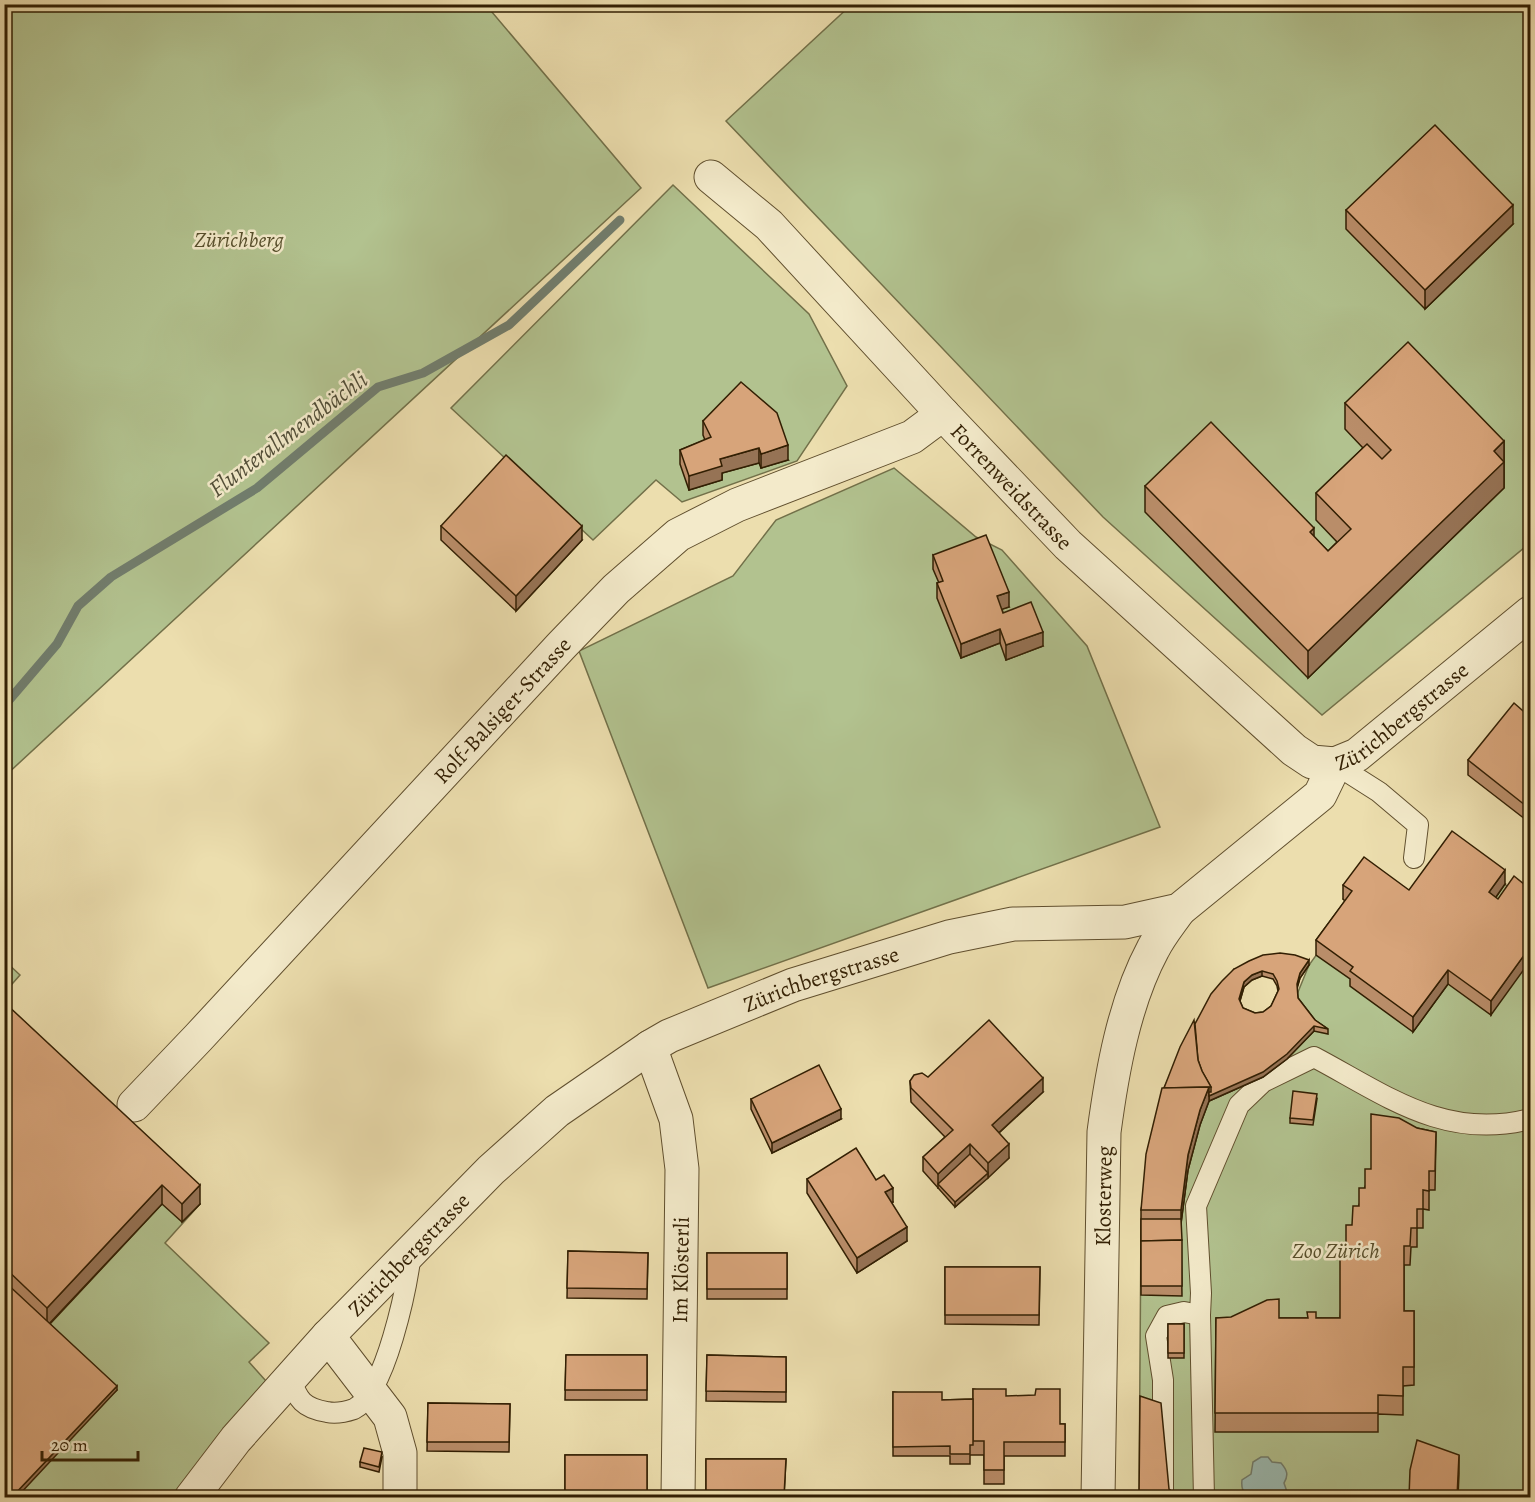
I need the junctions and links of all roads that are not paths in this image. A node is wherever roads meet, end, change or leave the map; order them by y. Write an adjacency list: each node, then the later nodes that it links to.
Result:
1 (711, 177): 2 (street, Forrenweidstrasse)
2 (943, 414): 4 (street, Forrenweidstrasse); 8 (street, Rolf-Balsiger-Strasse)
3 (1530, 614): 4 (street, Zürichbergstrasse)
4 (1335, 764): 5 (lane); 6 (street, Zürichbergstrasse)
5 (1414, 858)
6 (1179, 910): 7 (street, Zürichbergstrasse); 18 (street, Klosterweg)
7 (650, 1047): 10 (street, Zürichbergstrasse); 17 (street, Im Klösterli)
8 (134, 1105)
9 (1530, 1119): 11 (lane)
10 (411, 1250): 12 (street, Zürichbergstrasse); 14 (lane)
11 (1200, 1315): 19 (lane); 20 (lane)
12 (327, 1336): 13 (street, Zürichbergstrasse); 14 (street)
13 (290, 1378): 14 (lane); 15 (street, Zürichbergstrasse)
14 (371, 1390): 16 (street)
15 (191, 1497)
16 (400, 1497)
17 (678, 1497)
18 (1098, 1497)
19 (1163, 1497)
20 (1204, 1497)

